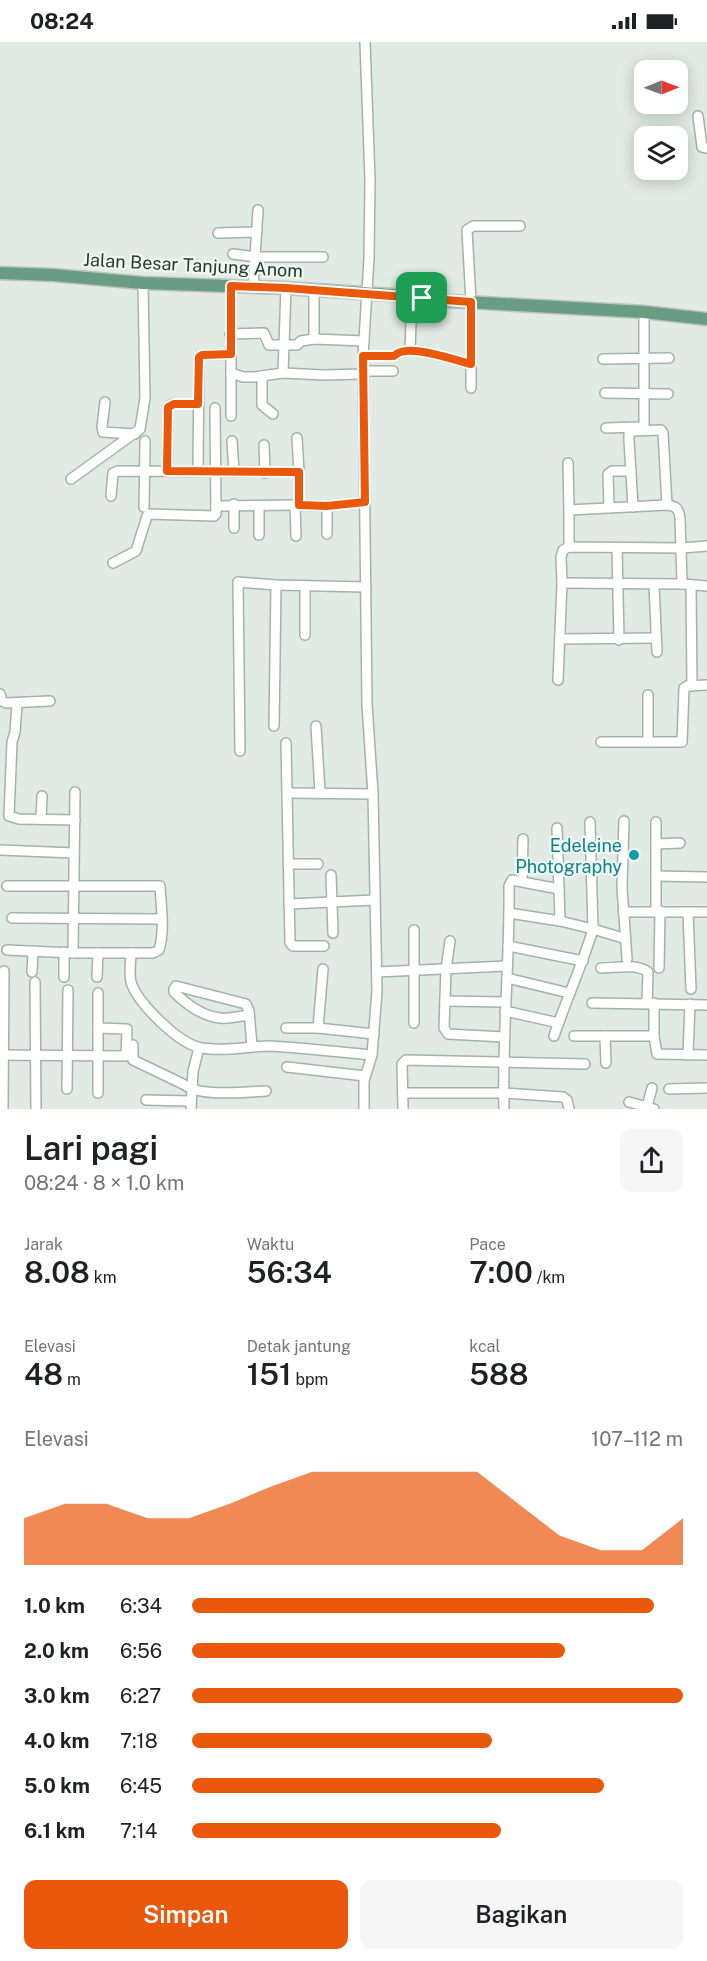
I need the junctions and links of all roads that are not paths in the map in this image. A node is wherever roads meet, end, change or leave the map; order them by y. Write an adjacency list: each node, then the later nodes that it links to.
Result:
1 (366, 42): 17 (street)
2 (698, 116): 3 (street)
3 (707, 148)
4 (258, 210): 6 (street)
5 (520, 226): 19 (street)
6 (257, 232): 7 (street); 9 (street)
7 (218, 233)
8 (233, 254): 9 (street)
9 (256, 257): 10 (street); 14 (street)
10 (323, 257)
11 (0, 273): 12 (main road, Jalan Besar Tanjung Anom)
12 (143, 283): 13 (main road, Jalan Besar Tanjung Anom); 50 (street)
13 (231, 286): 14 (main road, Jalan Besar Tanjung Anom); 22 (street)
14 (253, 288): 15 (main road, Jalan Besar Tanjung Anom)
15 (286, 288): 16 (main road, Jalan Besar Tanjung Anom); 25 (street)
16 (314, 290): 17 (main road, Jalan Besar Tanjung Anom); 23 (street)
17 (367, 294): 18 (main road, Jalan Besar Tanjung Anom); 24 (street)
18 (412, 297): 19 (main road, Jalan Besar Tanjung Anom); 26 (street)
19 (471, 302): 20 (main road, Jalan Besar Tanjung Anom); 32 (street)
20 (647, 313): 21 (main road, Jalan Besar Tanjung Anom); 29 (street)
21 (707, 319)
22 (231, 334): 25 (street); 27 (street)
23 (314, 339): 24 (street); 25 (street)
24 (364, 341): 28 (street)
25 (284, 345): 35 (street)
26 (410, 349): 28 (street); 32 (street)
27 (231, 354): 34 (street); 43 (street)
28 (363, 356): 36 (street)
29 (646, 358): 30 (street); 31 (street); 40 (street)
30 (669, 358)
31 (603, 359)
32 (471, 364): 38 (street)
33 (393, 371): 36 (street)
34 (231, 373): 37 (street); 46 (street)
35 (283, 373): 36 (street); 37 (street)
36 (363, 373): 66 (street)
37 (262, 376): 45 (street)
38 (471, 388)
39 (605, 393): 40 (street)
40 (646, 393): 41 (street); 48 (street)
41 (668, 394)
42 (105, 402): 50 (street)
43 (198, 404): 57 (street); 58 (street)
44 (214, 408): 60 (street)
45 (273, 414)
46 (231, 416)
47 (661, 426): 48 (street)
48 (647, 427): 49 (street)
49 (606, 428)
50 (135, 434): 64 (street)
51 (297, 438): 63 (street)
52 (145, 441): 56 (street)
53 (232, 441): 61 (street)
54 (264, 445): 62 (street)
55 (568, 463): 76 (street)
56 (145, 471): 57 (street); 65 (street); 73 (street)
57 (167, 471): 58 (street)
58 (198, 471): 60 (street)
59 (631, 471): 69 (street); 74 (street); 75 (street)
60 (216, 472): 61 (street); 70 (street)
61 (234, 472): 62 (street)
62 (265, 472): 63 (street)
63 (299, 472): 68 (street)
64 (71, 479)
65 (111, 496)
66 (365, 502): 72 (street); 93 (street)
67 (234, 504): 70 (street); 71 (street); 77 (street)
68 (297, 505): 71 (street); 72 (street); 80 (street)
69 (667, 505): 74 (street); 84 (street)
70 (216, 506): 85 (street)
71 (259, 506): 79 (street)
72 (327, 506): 78 (street)
73 (144, 507)
74 (633, 507): 75 (street)
75 (609, 508): 76 (street)
76 (569, 510): 82 (street)
77 (234, 528)
78 (327, 534)
79 (259, 536)
80 (296, 536)
81 (707, 546): 84 (street)
82 (569, 547): 83 (street); 86 (street)
83 (617, 548): 84 (street); 89 (street)
84 (682, 548): 87 (street)
85 (113, 563)
86 (562, 584): 89 (street); 96 (street)
87 (687, 584): 90 (street); 92 (street); 100 (street)
88 (276, 585): 91 (street); 106 (street); 111 (street)
89 (617, 585): 90 (street); 97 (street)
90 (654, 585): 95 (street)
91 (305, 586): 93 (street); 94 (street)
92 (707, 586)
93 (366, 587): 116 (street)
94 (305, 635)
95 (656, 638): 97 (street); 98 (street)
96 (560, 639): 97 (street); 99 (street)
97 (620, 640)
98 (657, 652)
99 (558, 680)
100 (692, 686): 101 (street); 109 (street)
101 (707, 686)
102 (0, 694): 105 (street)
103 (648, 694): 109 (street)
104 (50, 701): 105 (street)
105 (17, 704): 112 (street)
106 (274, 726)
107 (316, 726): 114 (street)
108 (601, 742): 109 (street)
109 (648, 742)
110 (286, 743): 115 (street)
111 (240, 751)
112 (5, 785): 118 (street)
113 (75, 792): 119 (street)
114 (320, 792): 115 (street); 116 (street)
115 (288, 793): 129 (street)
116 (373, 794): 138 (street)
117 (42, 796): 118 (street)
118 (41, 819): 119 (street)
119 (75, 820): 128 (street)
120 (624, 821): 142 (street)
121 (590, 822): 151 (street)
122 (656, 822): 126 (street)
123 (557, 828): 137 (street)
124 (523, 839): 134 (street)
125 (680, 843): 126 (street)
126 (656, 844): 132 (street)
127 (0, 850): 128 (street)
128 (74, 853): 136 (street)
129 (288, 864): 130 (street); 140 (street)
130 (318, 864)
131 (331, 875): 139 (street)
132 (656, 876): 133 (street); 141 (street)
133 (707, 877)
134 (522, 881): 137 (street); 145 (street)
135 (7, 886): 136 (street)
136 (74, 887): 147 (street); 148 (street)
137 (559, 889): 149 (street)
138 (374, 900): 139 (street); 172 (street)
139 (332, 902): 140 (street); 152 (street)
140 (289, 904): 155 (street)
141 (658, 911): 142 (street); 143 (street); 166 (street)
142 (623, 912): 153 (street)
143 (688, 912): 144 (street); 177 (street)
144 (707, 912)
145 (509, 913): 149 (street); 156 (street)
146 (12, 918): 147 (street)
147 (74, 919): 148 (street); 159 (street)
148 (161, 919): 161 (street)
149 (560, 921): 151 (street)
150 (414, 930): 170 (street)
151 (593, 930): 153 (street); 163 (street)
152 (333, 933)
153 (625, 936): 162 (street)
154 (450, 941): 168 (street)
155 (324, 946)
156 (508, 946): 163 (street); 164 (street)
157 (7, 950): 158 (street)
158 (33, 951): 159 (street); 171 (street)
159 (69, 952): 160 (street); 173 (street)
160 (98, 953): 161 (street); 174 (street)
161 (131, 953): 201 (street)
162 (627, 959)
163 (583, 961): 180 (street)
164 (506, 966): 168 (street); 175 (street)
165 (601, 968): 182 (street)
166 (659, 968)
167 (323, 969): 192 (street)
168 (446, 969): 170 (street); 181 (street)
169 (4, 971): 202 (street)
170 (413, 971): 172 (street); 188 (street)
171 (32, 972)
172 (376, 972): 193 (street)
173 (64, 977)
174 (97, 977)
175 (507, 978): 180 (street); 186 (street)
176 (35, 982): 206 (street)
177 (691, 989)
178 (68, 990): 207 (street)
179 (98, 993): 190 (street)
180 (569, 993): 189 (street)
181 (445, 1001): 186 (street); 198 (street)
182 (650, 1003): 183 (street); 184 (street); 197 (street)
183 (592, 1004)
184 (690, 1004): 185 (street); 204 (street)
185 (707, 1005)
186 (505, 1007): 189 (street); 198 (street)
187 (249, 1015): 187 (street); 200 (street)
188 (414, 1023)
189 (559, 1023): 194 (street)
190 (98, 1028): 208 (street); 208 (street)
191 (286, 1028): 192 (street)
192 (318, 1028): 193 (street)
193 (374, 1034): 203 (street)
194 (554, 1036)
195 (574, 1036): 196 (street)
196 (606, 1036): 197 (street); 210 (street)
197 (654, 1036): 204 (street)
198 (504, 1037): 209 (street)
199 (133, 1045): 218 (street)
200 (252, 1046): 201 (street); 203 (street)
201 (199, 1048): 218 (street)
202 (2, 1055): 206 (street); 227 (street)
203 (372, 1055): 213 (street)
204 (688, 1055): 205 (street)
205 (707, 1055)
206 (36, 1056): 207 (street); 228 (street)
207 (67, 1056): 208 (street); 216 (street)
208 (98, 1056): 220 (street)
209 (504, 1062): 211 (street); 221 (street); 222 (street)
210 (606, 1063)
211 (585, 1064)
212 (287, 1067): 213 (street)
213 (365, 1076): 229 (street)
214 (652, 1088): 226 (street)
215 (707, 1088): 217 (street)
216 (67, 1089)
217 (669, 1089)
218 (191, 1090): 219 (street); 225 (street)
219 (266, 1091)
220 (98, 1093)
221 (403, 1093): 222 (street); 230 (street)
222 (503, 1093): 231 (street); 232 (street)
223 (146, 1100): 225 (street)
224 (629, 1102): 226 (street)
225 (191, 1105)
226 (650, 1108)
227 (3, 1109)
228 (36, 1109)
229 (364, 1109)
230 (403, 1109)
231 (504, 1109)
232 (569, 1109)

